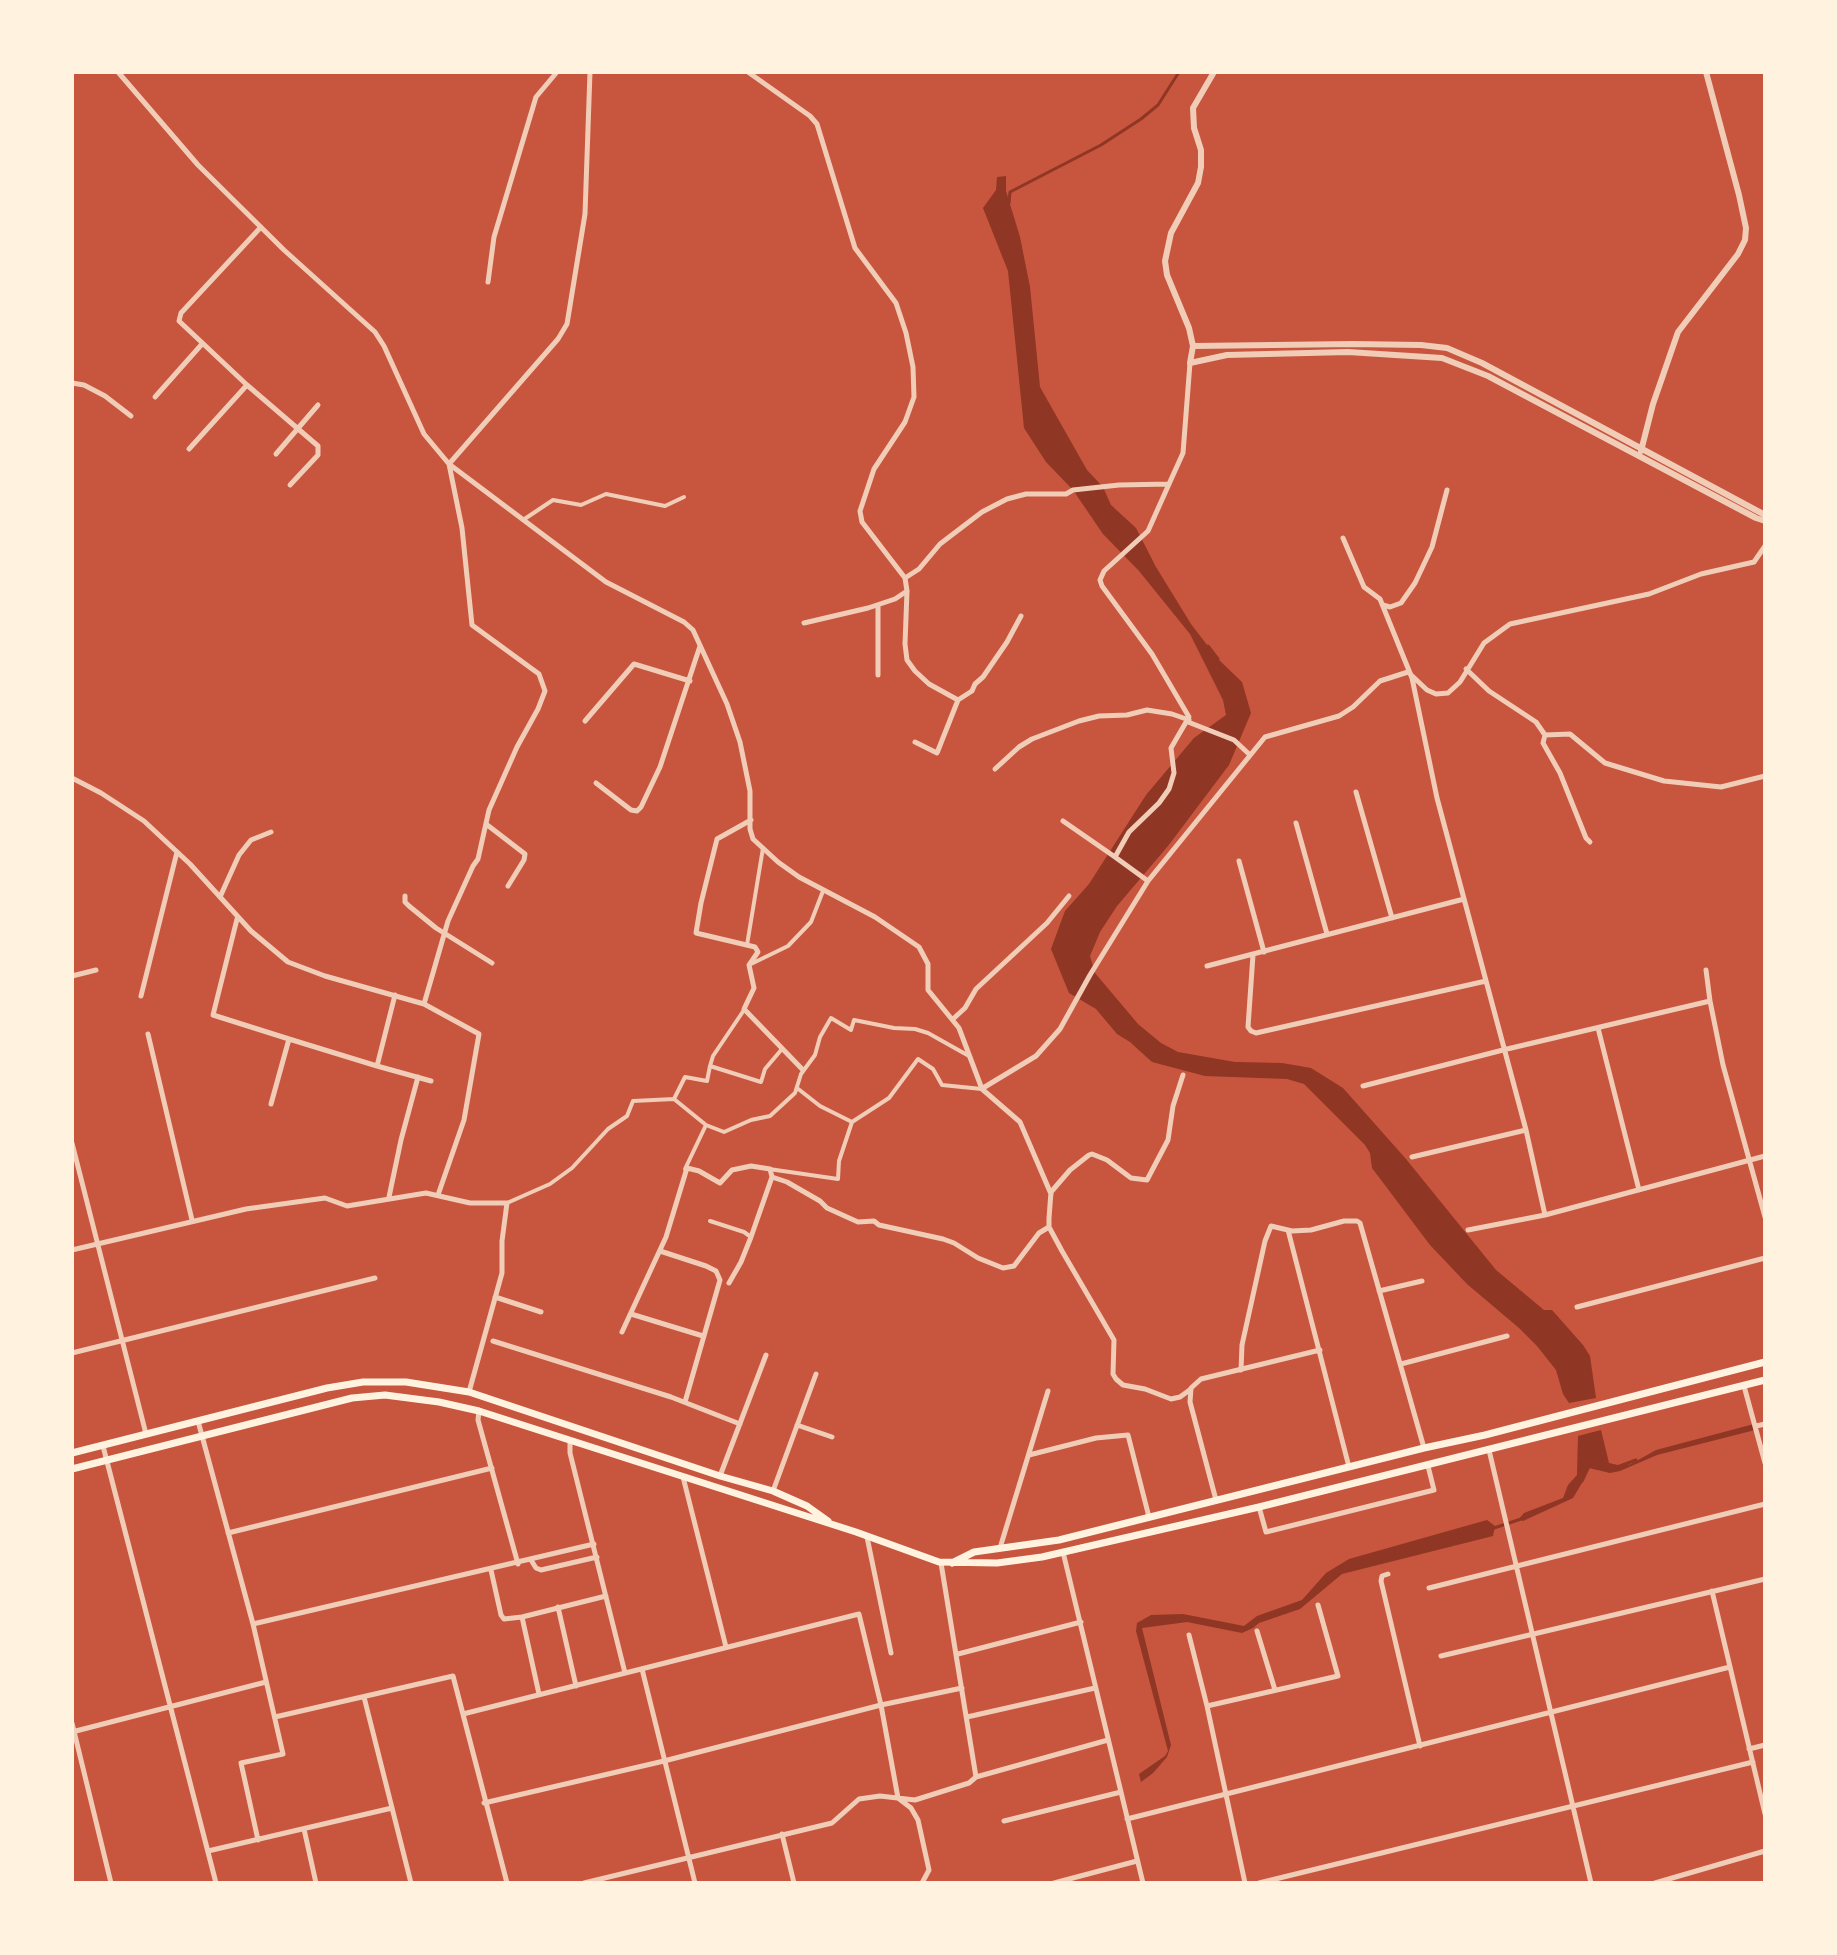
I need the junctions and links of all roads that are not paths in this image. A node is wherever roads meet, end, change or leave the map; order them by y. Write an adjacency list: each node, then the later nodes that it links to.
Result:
1 (118, 72): 7 (street)
2 (557, 72): 8 (street)
3 (590, 72): 21 (street)
4 (748, 72): 30 (street)
5 (1214, 72): 10 (street)
6 (1706, 72): 19 (street)
7 (261, 227): 9 (street); 21 (street)
8 (488, 282)
9 (202, 344): 13 (street); 14 (street)
10 (1193, 346): 11 (street); 19 (street)
11 (1190, 363): 19 (street); 22 (street)
12 (72, 383): 16 (street)
13 (247, 385): 17 (street); 18 (street)
14 (155, 397)
15 (318, 405): 17 (street)
16 (131, 416)
17 (299, 427): 20 (street); 23 (street)
18 (189, 449)
19 (1641, 453): 26 (street)
20 (276, 454)
21 (449, 464): 27 (street); 55 (street)
22 (1169, 484): 30 (street); 43 (street)
23 (290, 485)
24 (1447, 490): 32 (street)
25 (684, 497): 27 (street)
26 (1765, 518)
27 (523, 520): 36 (street)
28 (1343, 538): 32 (street)
29 (1765, 546): 37 (street)
30 (905, 578): 31 (street)
31 (907, 591): 33 (street); 41 (street)
32 (1382, 604): 38 (street)
33 (878, 605): 35 (street); 39 (street)
34 (1021, 616): 41 (street)
35 (804, 623)
36 (701, 645): 40 (street); 52 (street)
37 (1466, 669): 38 (street); 44 (street)
38 (1408, 672): 46 (street); 68 (street)
39 (878, 675)
40 (690, 681): 42 (street); 50 (street)
41 (958, 700): 45 (street)
42 (585, 721)
43 (1189, 721): 46 (street); 47 (street); 60 (street)
44 (1545, 735): 48 (street); 57 (street)
45 (915, 742)
46 (1250, 755): 62 (street)
47 (995, 769)
48 (1765, 776)
49 (72, 778): 59 (street)
50 (596, 783)
51 (1356, 792): 70 (street)
52 (751, 820): 58 (street); 73 (street)
53 (1063, 821): 60 (street)
54 (1296, 823): 72 (street)
55 (486, 824): 63 (street); 71 (street)
56 (271, 832): 67 (street)
57 (1590, 842)
58 (763, 848): 64 (street); 73 (street)
59 (177, 852): 67 (street); 84 (street)
60 (1115, 857): 62 (street)
61 (1239, 861): 74 (street)
62 (1148, 881): 103 (street)
63 (508, 886)
64 (823, 891): 77 (street); 88 (street)
65 (405, 896): 71 (street)
66 (1069, 896): 88 (street)
67 (220, 897): 69 (street)
68 (1464, 899): 70 (street); 82 (street)
69 (237, 918): 83 (street); 91 (street)
70 (1392, 918): 72 (street)
71 (445, 934): 76 (street); 86 (street)
72 (1327, 934): 74 (street)
73 (747, 945): 77 (street)
74 (1264, 952): 75 (street)
75 (1253, 955): 78 (street); 82 (street)
76 (492, 963)
77 (749, 965): 87 (street)
78 (1207, 966)
79 (96, 970): 81 (street)
80 (1706, 970): 85 (street)
81 (72, 976)
82 (1487, 981): 93 (street)
83 (395, 995): 86 (street); 95 (street)
84 (141, 996)
85 (1710, 1001): 89 (street); 112 (street)
86 (424, 1004): 118 (street)
87 (744, 1009): 92 (street); 96 (street)
88 (953, 1019): 94 (street)
89 (1598, 1028): 93 (street); 116 (street)
90 (148, 1034): 123 (street)
91 (289, 1039): 95 (street); 105 (street)
92 (782, 1049): 96 (street); 97 (street)
93 (1503, 1050): 101 (street); 108 (street)
94 (969, 1056): 97 (street); 103 (street)
95 (377, 1066): 99 (street)
96 (710, 1066): 104 (street)
97 (803, 1070): 102 (street)
98 (1183, 1075): 117 (street)
99 (418, 1077): 100 (street); 119 (street)
100 (431, 1081)
101 (1363, 1086)
102 (797, 1088): 106 (street); 107 (street)
103 (982, 1089): 106 (street); 117 (street)
104 (674, 1099): 107 (street); 120 (street)
105 (271, 1104)
106 (852, 1122): 113 (street)
107 (706, 1125): 114 (street)
108 (1526, 1130): 111 (street); 121 (street)
109 (73, 1148): 129 (street)
110 (1765, 1156): 112 (street)
111 (1412, 1157)
112 (1749, 1160): 116 (street); 122 (street)
113 (759, 1167): 114 (street); 115 (street)
114 (685, 1169): 131 (street)
115 (772, 1177): 125 (street); 128 (street)
116 (1639, 1190): 121 (street)
117 (1051, 1194): 125 (street)
118 (438, 1195): 119 (street); 120 (street)
119 (389, 1197): 123 (street)
120 (507, 1203): 137 (street)
121 (1545, 1215): 127 (street)
122 (1765, 1217)
123 (192, 1220): 129 (street)
124 (710, 1221): 128 (street)
125 (1049, 1227): 155 (street)
126 (1288, 1230): 136 (street); 146 (street); 151 (street)
127 (1468, 1230)
128 (751, 1237): 135 (street)
129 (97, 1243): 130 (street); 144 (street)
130 (72, 1250)
131 (660, 1251): 140 (street); 142 (street)
132 (1765, 1258): 138 (street)
133 (375, 1278): 144 (street)
134 (1422, 1281): 136 (street)
135 (729, 1283)
136 (1379, 1291): 150 (street)
137 (495, 1297): 139 (street); 157 (street)
138 (1577, 1307)
139 (541, 1312)
140 (631, 1314): 141 (street); 142 (street)
141 (622, 1332)
142 (703, 1336): 158 (street)
143 (1507, 1336): 150 (street)
144 (123, 1341): 147 (street); 166 (street)
145 (493, 1341): 158 (street)
146 (1320, 1350): 151 (street); 179 (street)
147 (72, 1353)
148 (766, 1355): 161 (street)
149 (1765, 1362): 168 (main road)
150 (1401, 1364): 172 (street)
151 (1241, 1370): 155 (street)
152 (816, 1374): 163 (street)
153 (1765, 1380): 154 (main road)
154 (1744, 1386): 165 (street); 173 (main road)
155 (1191, 1389): 186 (street)
156 (1048, 1391): 175 (street)
157 (469, 1392): 160 (main road); 164 (main road)
158 (685, 1402): 161 (street)
159 (479, 1411): 167 (main road); 170 (main road); 180 (street)
160 (197, 1420): 166 (main road); 167 (street)
161 (740, 1424): 182 (street)
162 (1765, 1424): 165 (street)
163 (797, 1425): 169 (street); 184 (street)
164 (575, 1426): 170 (main road); 182 (main road)
165 (1756, 1426): 177 (street)
166 (146, 1434): 171 (main road)
167 (202, 1435): 176 (main road); 191 (street)
168 (1485, 1435): 172 (main road); 173 (street)
169 (832, 1437)
170 (570, 1441): 183 (main road); 194 (street)
171 (103, 1446): 174 (main road); 176 (street)
172 (1424, 1448): 179 (main road)
173 (1489, 1450): 178 (main road); 201 (street)
174 (72, 1453)
175 (1029, 1455): 189 (street); 195 (street)
176 (107, 1460): 181 (main road); 231 (street)
177 (1765, 1463)
178 (1428, 1466): 188 (main road); 188 (street)
179 (1349, 1467): 185 (main road)
180 (492, 1468): 191 (street); 200 (street)
181 (72, 1469)
182 (720, 1476): 184 (main road)
183 (683, 1477): 190 (main road); 216 (street)
184 (773, 1491): 190 (main road)
185 (1255, 1491): 186 (main road); 188 (main road)
186 (1216, 1500): 189 (main road)
187 (1765, 1504): 201 (street)
188 (1259, 1507): 196 (main road)
189 (1149, 1517): 193 (main road)
190 (832, 1525): 192 (main road)
191 (228, 1533): 212 (street)
192 (867, 1536): 199 (main road); 217 (street)
193 (1059, 1540): 195 (main road); 196 (main road)
194 (594, 1544): 197 (street); 198 (street)
195 (1000, 1549): 199 (main road)
196 (1063, 1552): 199 (main road); 211 (street)
197 (597, 1557): 198 (street); 207 (street)
198 (531, 1560): 200 (street)
199 (946, 1563): 218 (street)
200 (518, 1564): 202 (street)
201 (1516, 1567): 205 (street); 214 (street)
202 (491, 1570): 210 (street); 212 (street)
203 (1388, 1574): 241 (street)
204 (1765, 1579): 206 (street)
205 (1429, 1588)
206 (1712, 1591): 214 (street); 220 (street)
207 (606, 1596): 209 (street); 222 (street)
208 (1318, 1605): 227 (street)
209 (558, 1607): 210 (street); 224 (street)
210 (522, 1617): 228 (street)
211 (1081, 1622): 218 (street); 226 (street)
212 (253, 1624): 223 (street)
213 (1257, 1631): 227 (street)
214 (1532, 1634): 219 (street); 233 (street)
215 (1189, 1635): 232 (street)
216 (726, 1647): 221 (street); 230 (street)
217 (891, 1653)
218 (957, 1654): 225 (street)
219 (1441, 1656)
220 (1730, 1667): 233 (street); 242 (street)
221 (642, 1669): 222 (street); 243 (street)
222 (625, 1673): 224 (street)
223 (266, 1682): 231 (street); 235 (street)
224 (576, 1686): 228 (street)
225 (962, 1688): 230 (street); 236 (street)
226 (1095, 1688): 236 (street); 239 (street)
227 (1275, 1690): 232 (street)
228 (539, 1695): 234 (street)
229 (364, 1697): 234 (street); 235 (street); 251 (street)
230 (881, 1705): 243 (street); 248 (street)
231 (172, 1706): 238 (street); 258 (street)
232 (1207, 1706): 247 (street)
233 (1551, 1713): 241 (street); 250 (street)
234 (463, 1714): 249 (street)
235 (275, 1717): 257 (street)
236 (967, 1717): 245 (street)
237 (72, 1723): 238 (street)
238 (73, 1731): 262 (street)
239 (1108, 1740): 245 (street); 246 (street)
240 (1765, 1745): 242 (street)
241 (1420, 1746): 247 (street)
242 (1749, 1749): 244 (street)
243 (664, 1761): 249 (street); 260 (street)
244 (1753, 1762): 250 (street); 252 (street)
245 (976, 1777): 248 (street)
246 (1121, 1792): 253 (street); 254 (street)
247 (1226, 1795): 253 (street); 273 (street)
248 (898, 1798): 256 (street); 270 (street)
249 (484, 1803): 266 (street)
250 (1573, 1805): 274 (street); 275 (street)
251 (392, 1808): 255 (street); 265 (street)
252 (1765, 1814)
253 (1127, 1819): 261 (street)
254 (1004, 1821)
255 (304, 1829): 257 (street); 264 (street)
256 (782, 1834): 260 (street); 269 (street)
257 (258, 1840): 258 (street)
258 (208, 1851): 263 (street)
259 (1765, 1851): 276 (street)
260 (689, 1856): 267 (street); 268 (street)
261 (1137, 1861): 271 (street); 272 (street)
262 (111, 1883)
263 (216, 1883)
264 (316, 1883)
265 (411, 1883)
266 (507, 1883)
267 (584, 1883)
268 (695, 1883)
269 (794, 1883)
270 (922, 1883)
271 (1054, 1883)
272 (1143, 1883)
273 (1245, 1883)
274 (1259, 1883)
275 (1591, 1883)
276 (1655, 1883)

